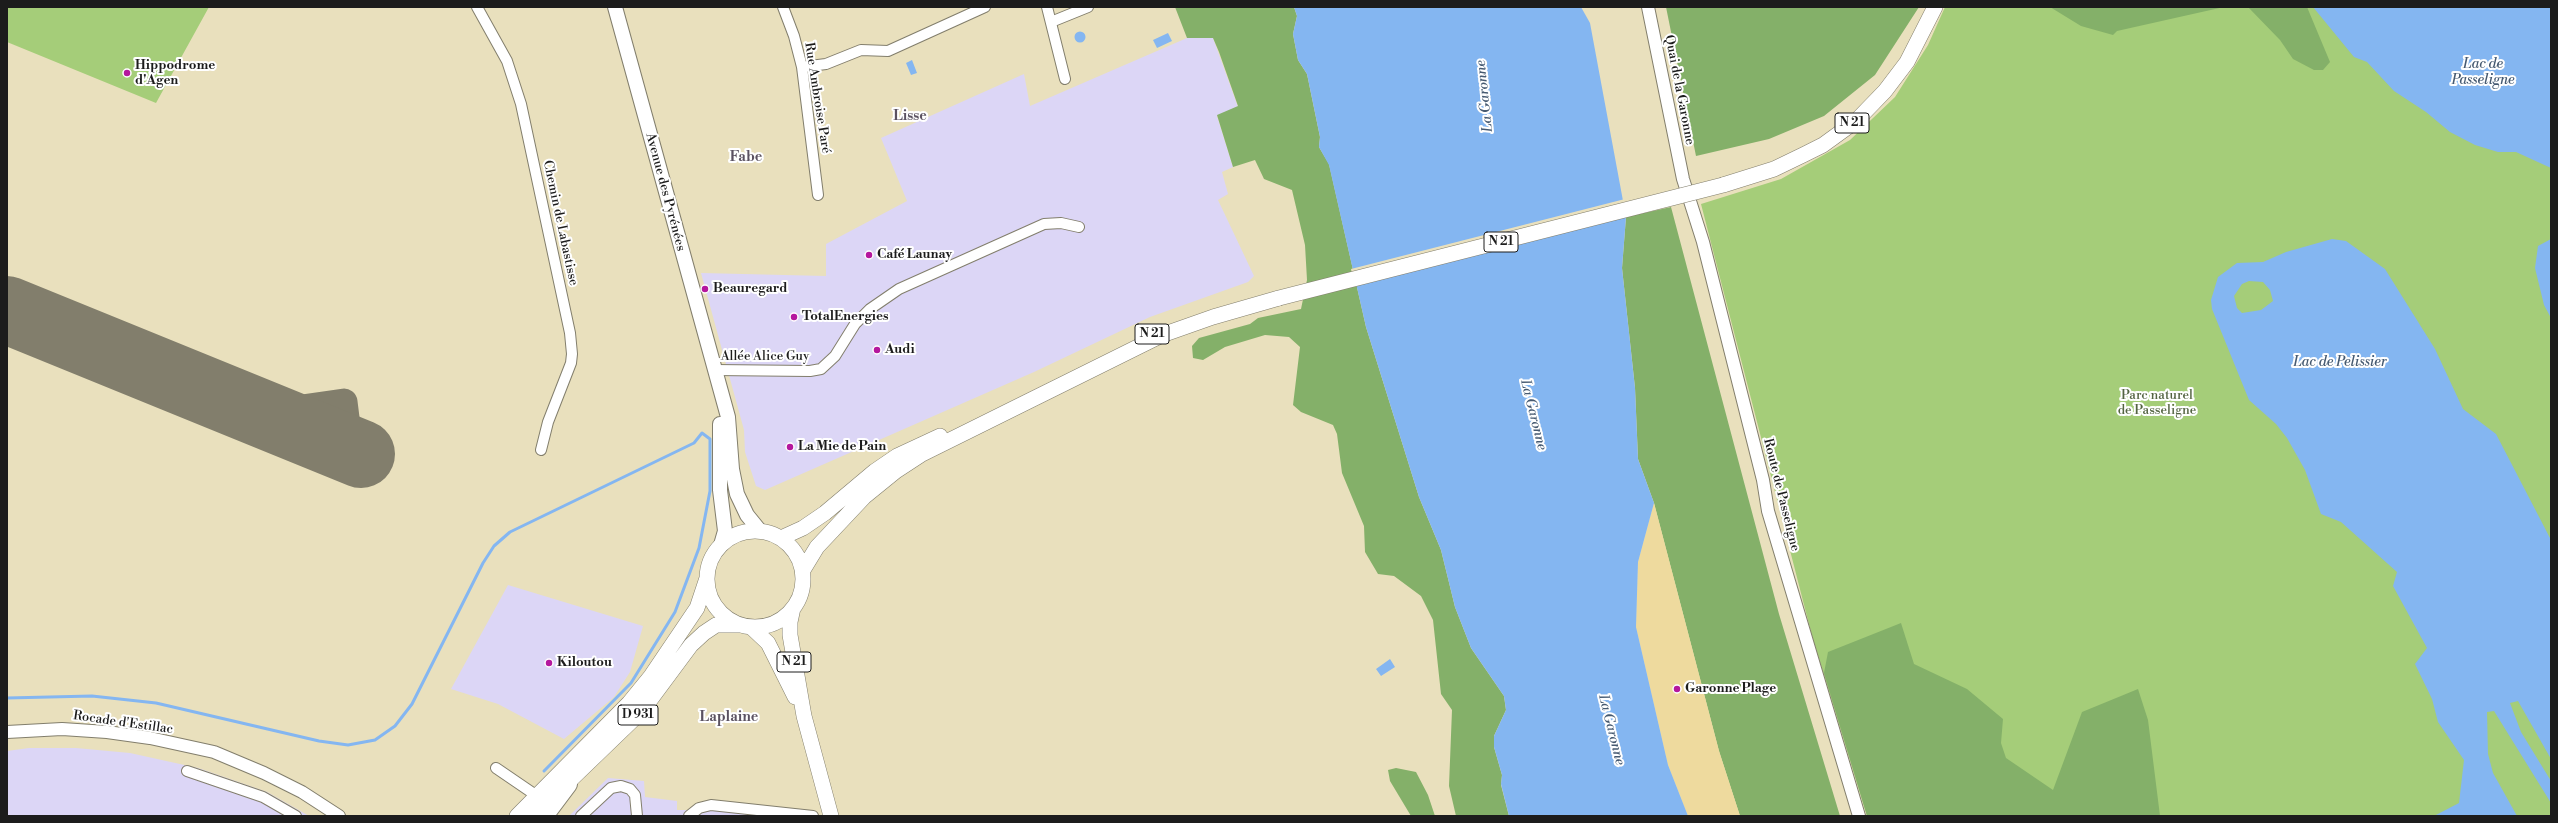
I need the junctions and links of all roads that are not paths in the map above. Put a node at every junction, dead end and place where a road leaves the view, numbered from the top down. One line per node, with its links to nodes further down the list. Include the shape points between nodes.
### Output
1 (477, 7): 19 (street, Chemin de Labastisse, via 507,61 516,85 570,333 571,363 548,422)
2 (614, 7): 18 (main road, Avenue des Pyrénées)
3 (783, 7): 11 (street, Rue Ambroise Paré)
4 (984, 7): 11 (street, via 888,51 860,50 826,64)
5 (1047, 7): 10 (street)
6 (1088, 7): 10 (street)
7 (1648, 7): 13 (street, Quai de la Garonne)
8 (1928, 7): 14 (main road, N 21, via 1907,52 1886,82 1842,126 1807,148)
9 (1934, 7): 14 (main road, N 21, via 1907,62 1881,96 1856,120 1823,145 1796,159 1774,169)
10 (1051, 22): 12 (street)
11 (802, 68): 15 (street, Rue Ambroise Paré)
12 (1066, 79)
13 (1683, 179): 43 (street, Route de Passeligne, via 1703,242 1763,480 1768,511)
14 (1722, 182): 17 (main road, N 21, bridge)
15 (818, 194)
16 (1079, 227): 18 (street, Allée Alice Guy, via 1061,223 1044,224 899,289 860,319 829,364 821,369)
17 (1278, 296): 21 (main road, N 21, via 1197,316 1158,331 971,422 920,444 875,471 803,528); 23 (main road, N 21, via 1162,335 922,454 864,497 817,547)
18 (715, 374): 20 (main road, Avenue des Pyrénées, via 728,417 737,494 747,515); 22 (main road, Avenue des Pyrénées, via 720,418 720,490 725,518)
19 (541, 450)
20 (760, 531): 21 (main road); 22 (main road, via 732,536)
21 (781, 538): 23 (main road, via 798,558)
22 (721, 545): 24 (main road, via 709,566)
23 (803, 570): 25 (main road, via 800,597)
24 (707, 578): 26 (main road, via 709,593 716,607 727,618); 32 (main road, D 931, via 697,608 651,676 629,703)
25 (793, 608): 26 (main road, via 782,619 767,626); 27 (main road, N 21, via 790,635)
26 (746, 626): 27 (main road, N 21, via 768,643); 31 (main road, D 931, via 716,625 704,633 691,645 642,711)
27 (804, 716): 42 (main road, N 21)
28 (7, 732): 34 (street, Rocade d'Estillac, via 62,729 107,732 150,738 214,752 277,779)
29 (496, 768): 32 (street)
30 (187, 771): 33 (street, via 263,797)
31 (568, 784): 36 (main road, D 931); 37 (highway)
32 (537, 796): 35 (main road, D 931)
33 (296, 816)
34 (339, 816)
35 (517, 816)
36 (534, 816)
37 (544, 816)
38 (581, 816): 39 (street, via 611,788 621,786 630,789 635,795)
39 (637, 816)
40 (689, 816): 41 (street, via 699,808 711,805)
41 (813, 816)
42 (831, 816)
43 (1859, 816)

